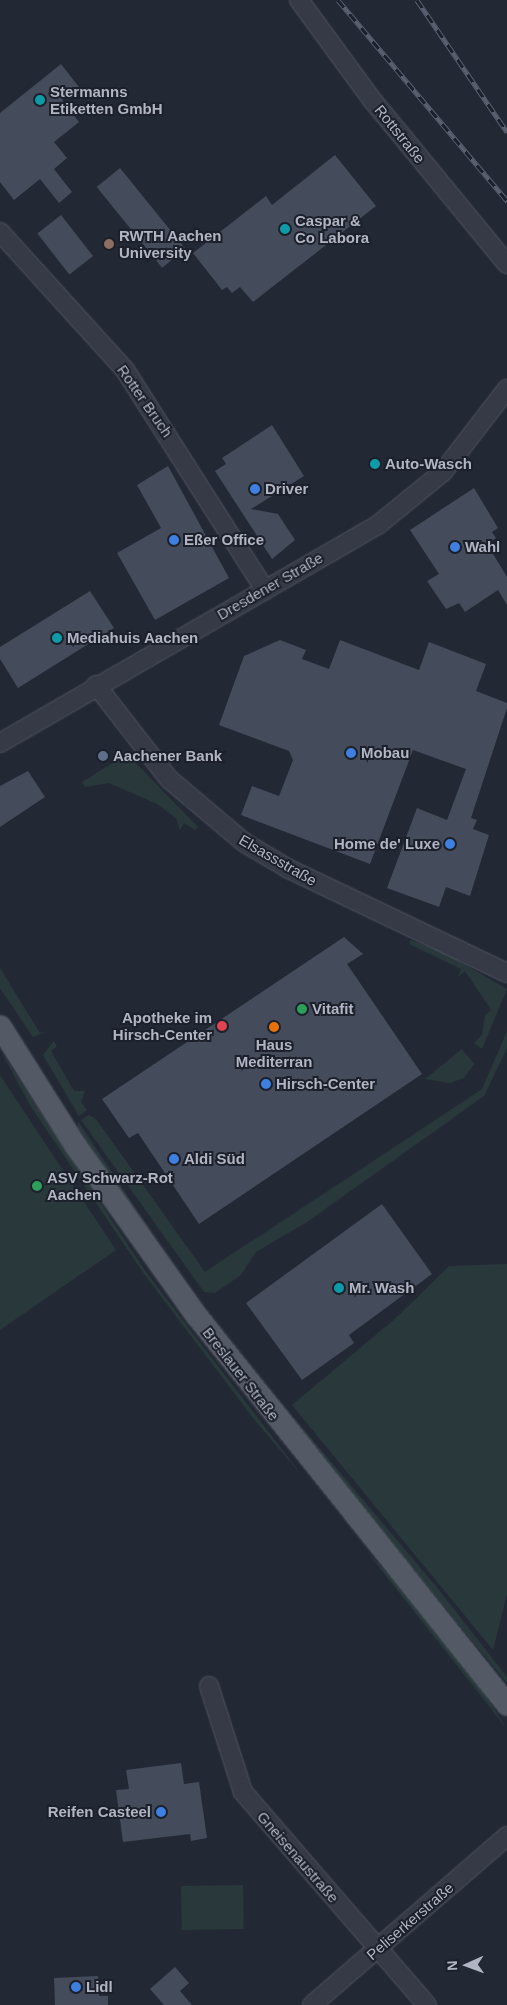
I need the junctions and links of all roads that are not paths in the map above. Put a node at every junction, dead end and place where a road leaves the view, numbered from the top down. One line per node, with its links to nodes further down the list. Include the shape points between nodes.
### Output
1 (299, 0): 3 (street, Rottstraße, via 373,101)
2 (0, 232): 5 (street, Rotter Bruch, via 125,370)
3 (507, 264)
4 (507, 390): 5 (street, Dresdener Straße, via 443,472 379,524)
5 (265, 590): 6 (street, Dresdener Straße)
6 (96, 685): 7 (street, Dresdener Straße); 8 (street, Elsassstraße, via 169,779 244,843 289,869)
7 (0, 743)
8 (507, 973)
9 (0, 1026): 11 (main road, Breslauer Straße, via 75,1145 196,1315)
10 (209, 1686): 13 (street, Gneisenaustraße, via 242,1792)
11 (507, 1704)
12 (507, 1836): 13 (street, Peliserkerstraße)
13 (379, 1948): 14 (street, Peliserkerstraße); 15 (street, Gneisenaustraße)
14 (312, 2005)
15 (427, 2005)

